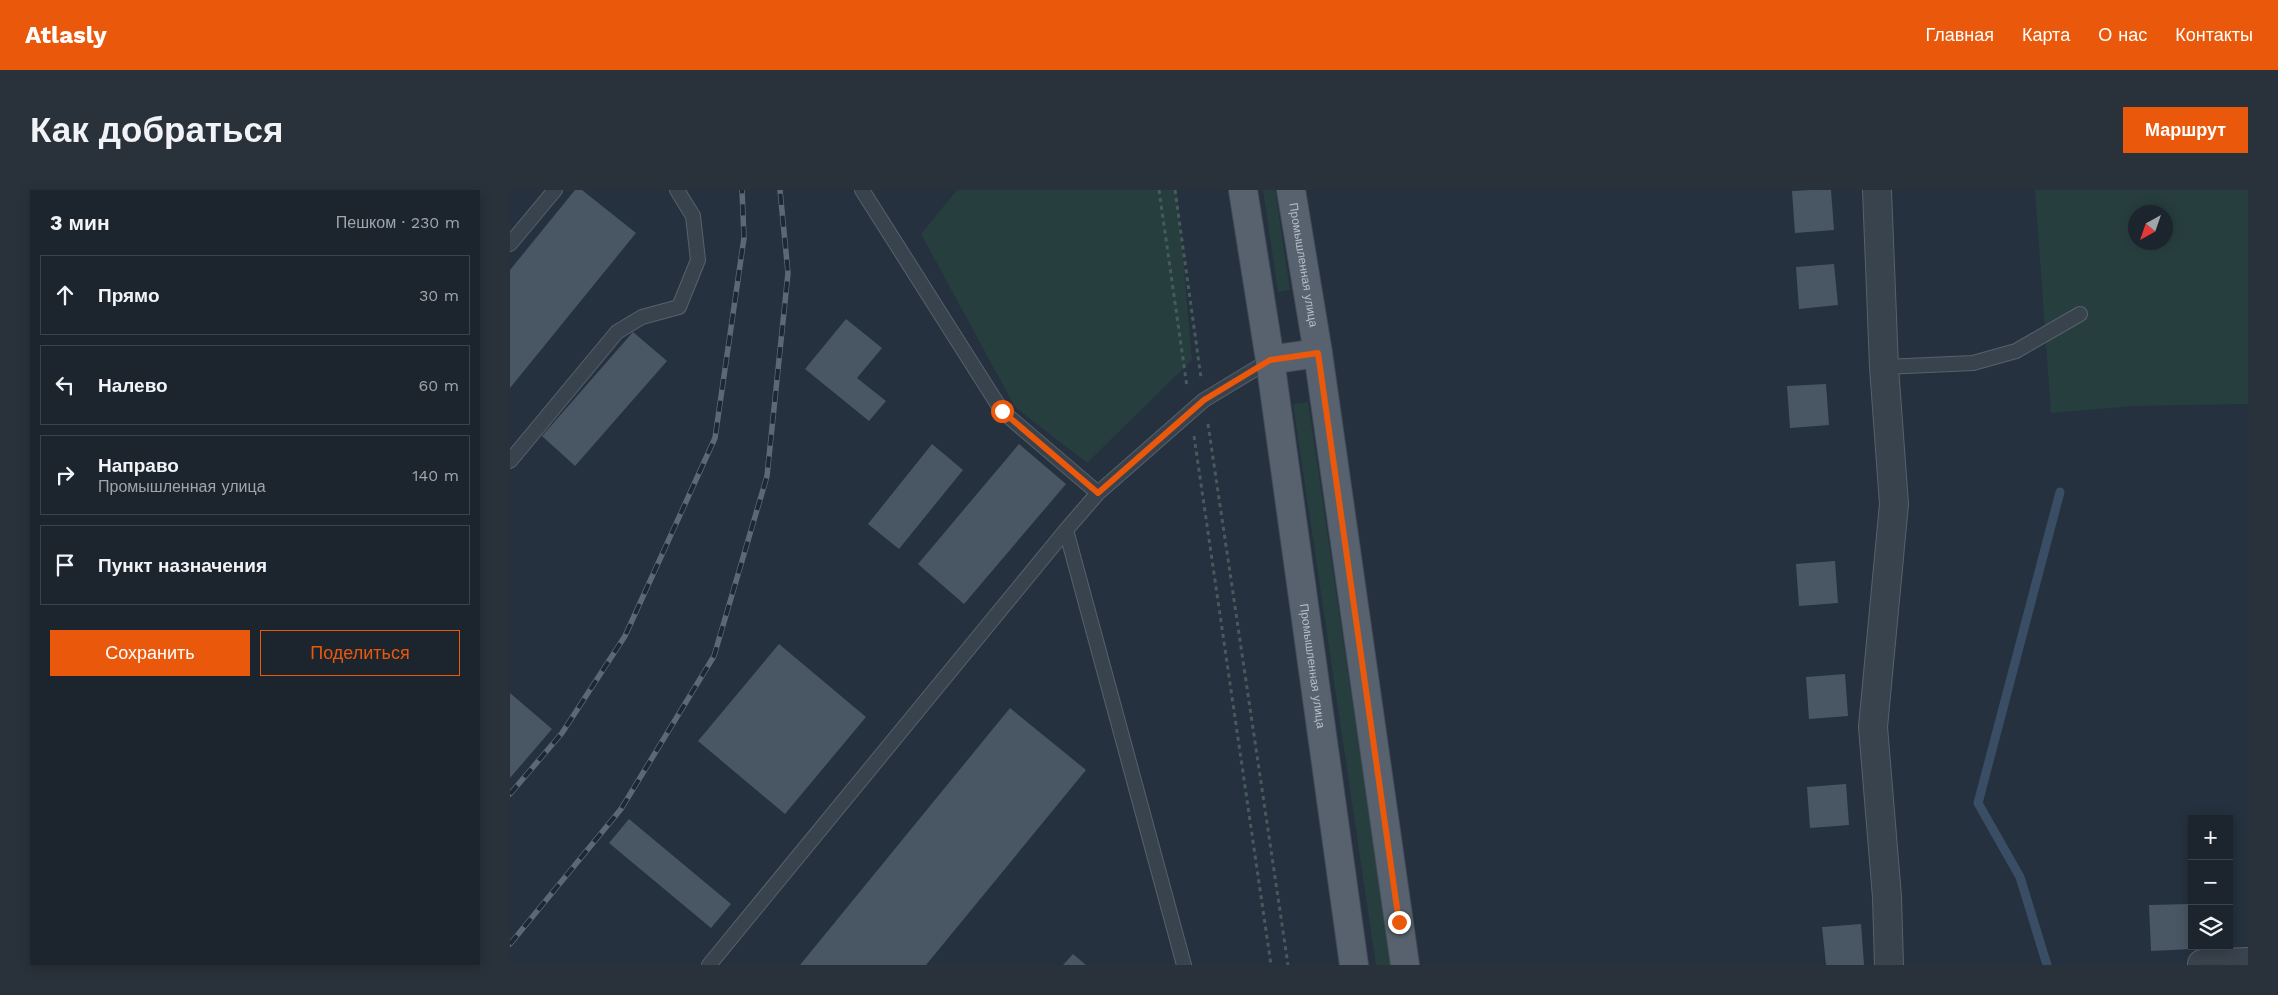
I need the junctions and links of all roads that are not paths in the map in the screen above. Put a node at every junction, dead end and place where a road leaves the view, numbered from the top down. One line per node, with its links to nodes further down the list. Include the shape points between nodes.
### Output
1 (555, 190): 7 (lane)
2 (677, 190): 12 (lane, via 693,216 698,260 679,307 642,318 617,332)
3 (862, 190): 13 (lane, via 1002,411)
4 (1244, 190): 10 (main road, Промышленная улица)
5 (1291, 190): 9 (main road, Промышленная улица)
6 (1877, 190): 11 (street)
7 (510, 244)
8 (2080, 314): 11 (lane, via 2016,351 1973,363)
9 (1318, 353): 10 (main road); 20 (main road, Промышленная улица)
10 (1270, 360): 13 (lane, via 1204,400); 19 (main road, Промышленная улица)
11 (1884, 367): 21 (street, via 1894,504 1873,727 1887,897)
12 (510, 461)
13 (1098, 493): 14 (lane)
14 (1066, 530): 17 (lane); 18 (lane)
15 (2248, 962): 16 (street)
16 (2202, 964)
17 (709, 965)
18 (1184, 965)
19 (1354, 965)
20 (1405, 965)
21 (1889, 965)

